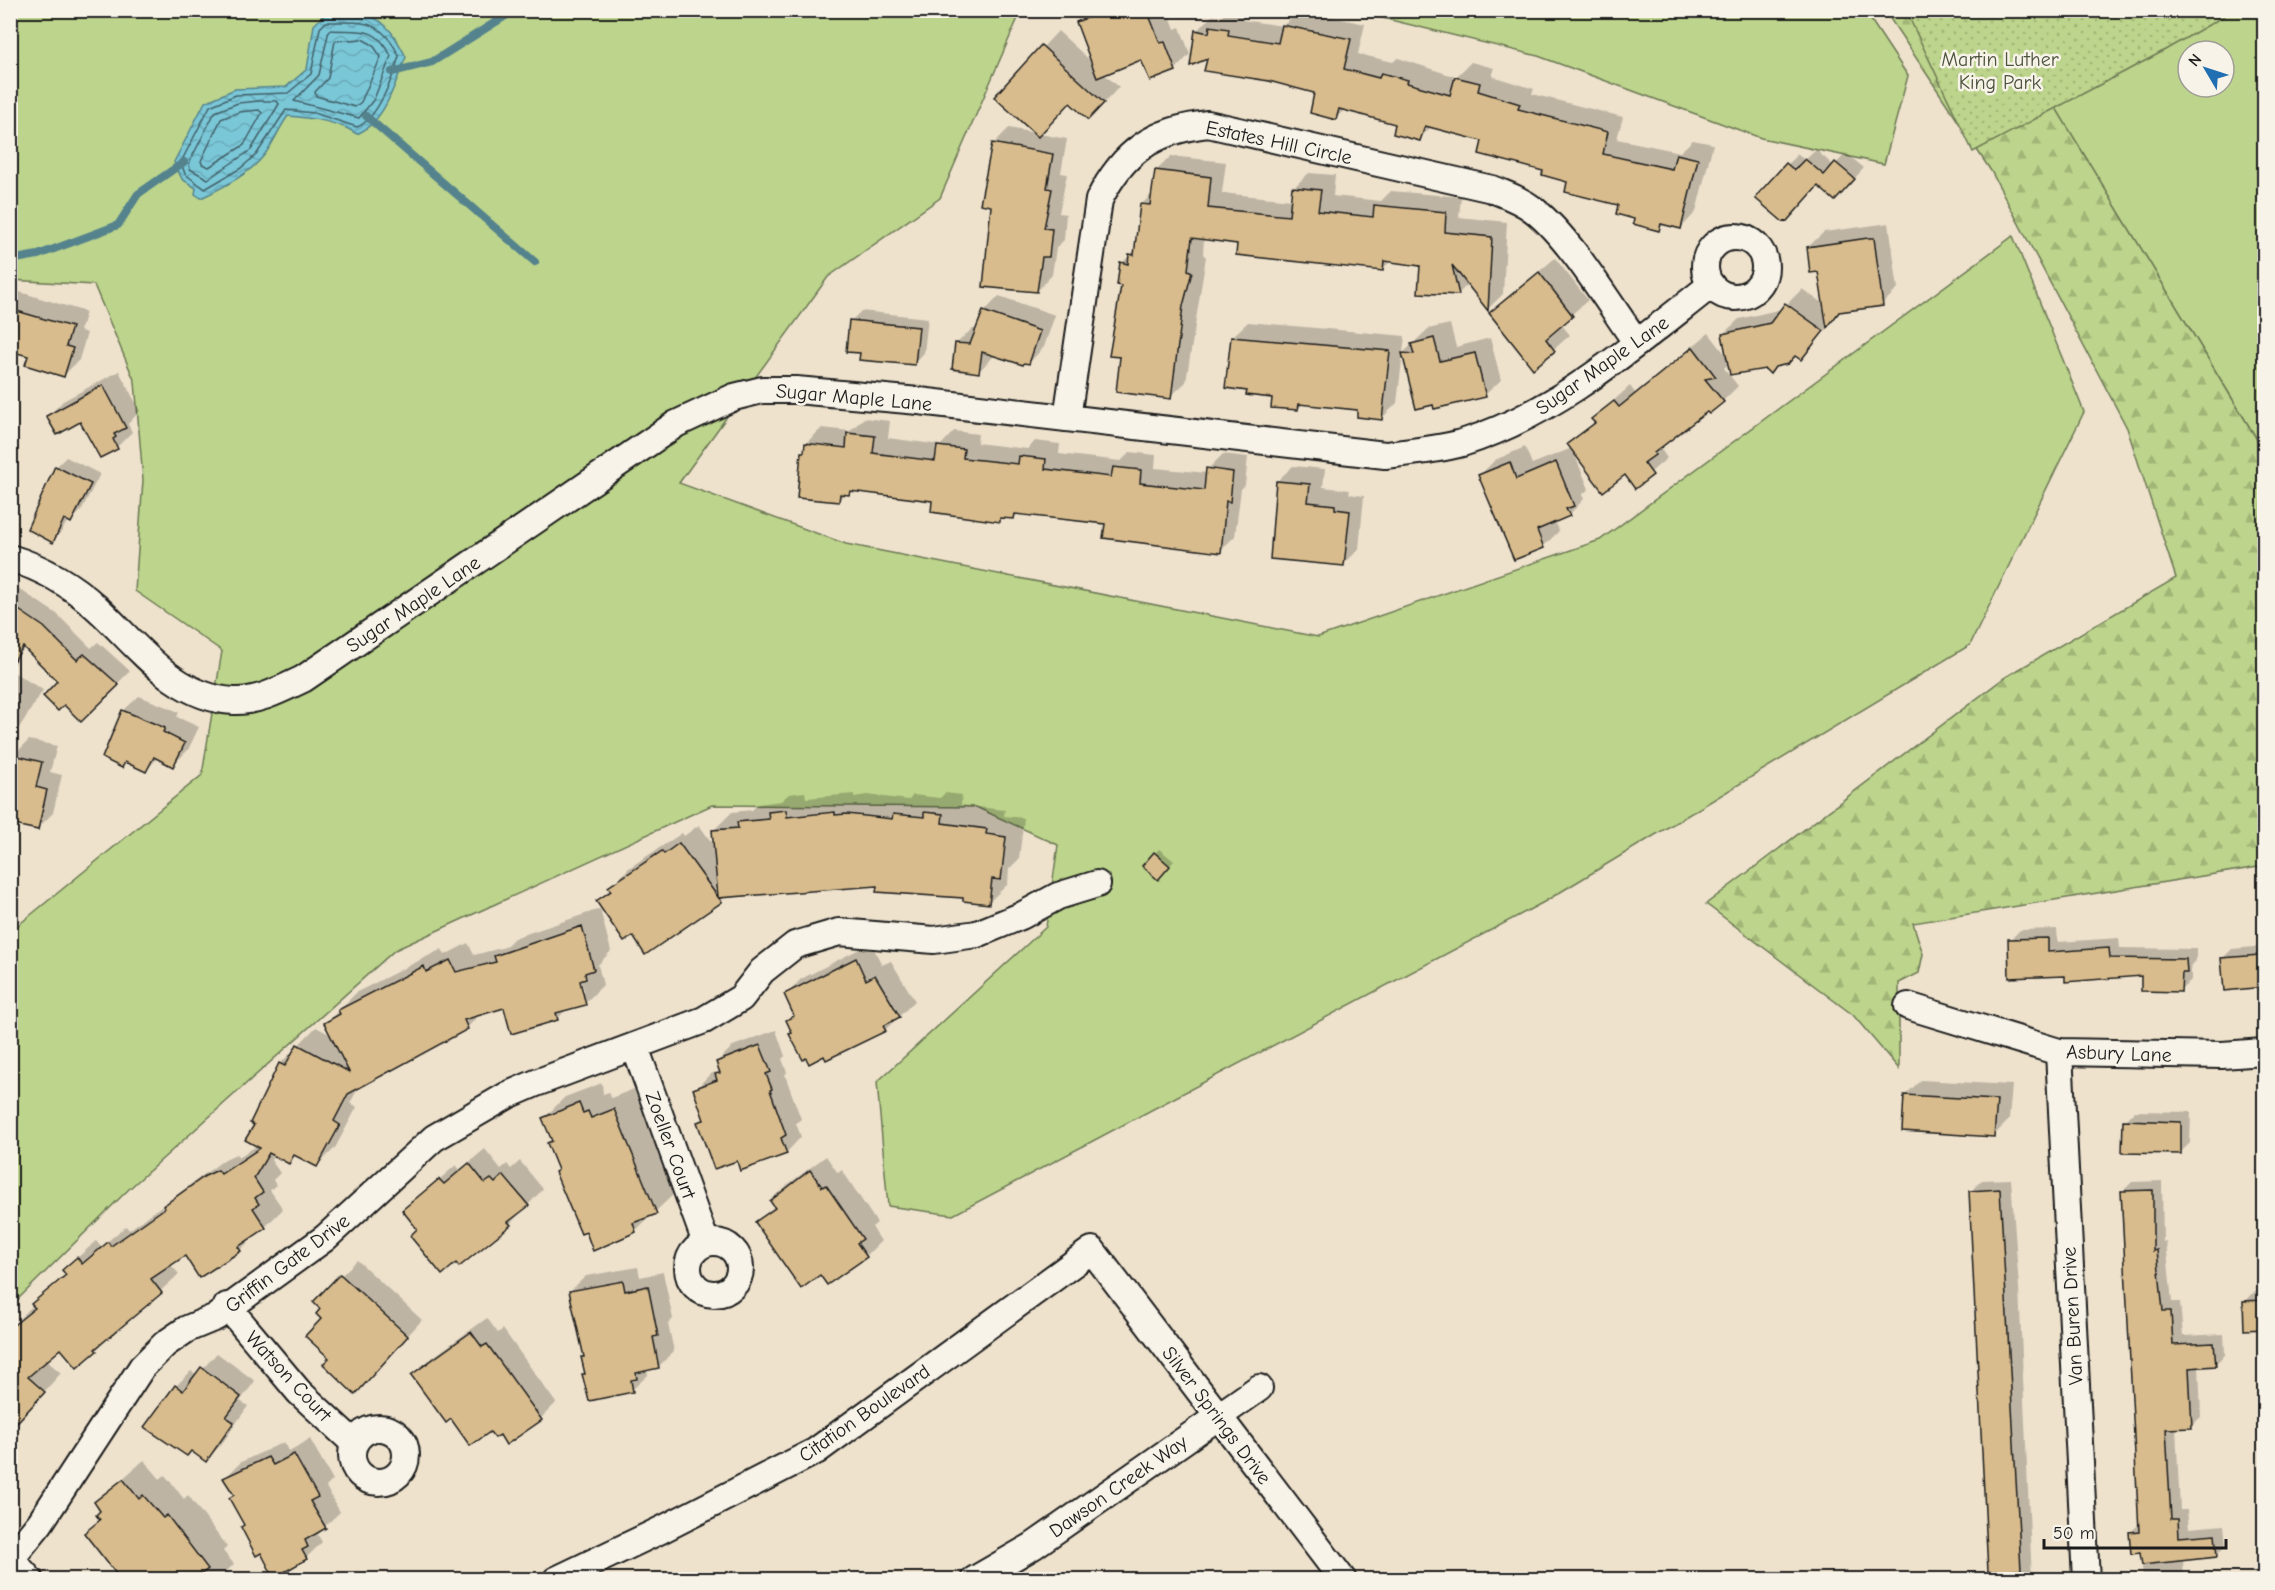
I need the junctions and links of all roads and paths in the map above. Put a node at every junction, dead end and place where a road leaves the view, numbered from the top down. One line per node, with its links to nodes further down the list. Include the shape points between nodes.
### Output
1 (1711, 285): 2 (street, Sugar Maple Lane)
2 (1637, 343): 3 (street, Sugar Maple Lane, via 1554,403 1462,443 1436,449 1385,455 1348,452); 3 (street, Estates Hill Circle, via 1558,234 1517,198 1208,124 1184,127 1150,140 1129,155 1110,177 1099,200)
3 (1067, 418): 4 (street, Sugar Maple Lane, via 796,390 762,390 734,396 676,423 303,679 267,695 234,701 179,684 66,583 39,567)
4 (10, 558)
5 (1097, 884): 7 (street, via 1058,896 977,934 934,940 839,932 795,945 762,971 741,998 704,1020)
6 (1908, 1006): 8 (street, Asbury Lane)
7 (635, 1047): 10 (street, Zoeller Court); 12 (street, Griffin Gate Drive, via 508,1095 434,1138 325,1238)
8 (2059, 1052): 9 (street, Asbury Lane); 21 (street, Van Buren Drive)
9 (2265, 1052)
10 (706, 1243)
11 (1092, 1250): 14 (street, Silver Springs Drive); 18 (street, Citation Boulevard, via 816,1451)
12 (228, 1306): 15 (street, Watson Court, via 299,1392); 16 (street, Griffin Gate Drive, via 216,1317 165,1344 142,1367 40,1523)
13 (1259, 1388): 14 (street, Dawson Creek Way)
14 (1219, 1417): 19 (street, Dawson Creek Way, via 1033,1546); 20 (street, Silver Springs Drive)
15 (354, 1443)
16 (11, 1560): 17 (street)
17 (30, 1580)
18 (556, 1580)
19 (974, 1580)
20 (1342, 1580)
21 (2086, 1580)

